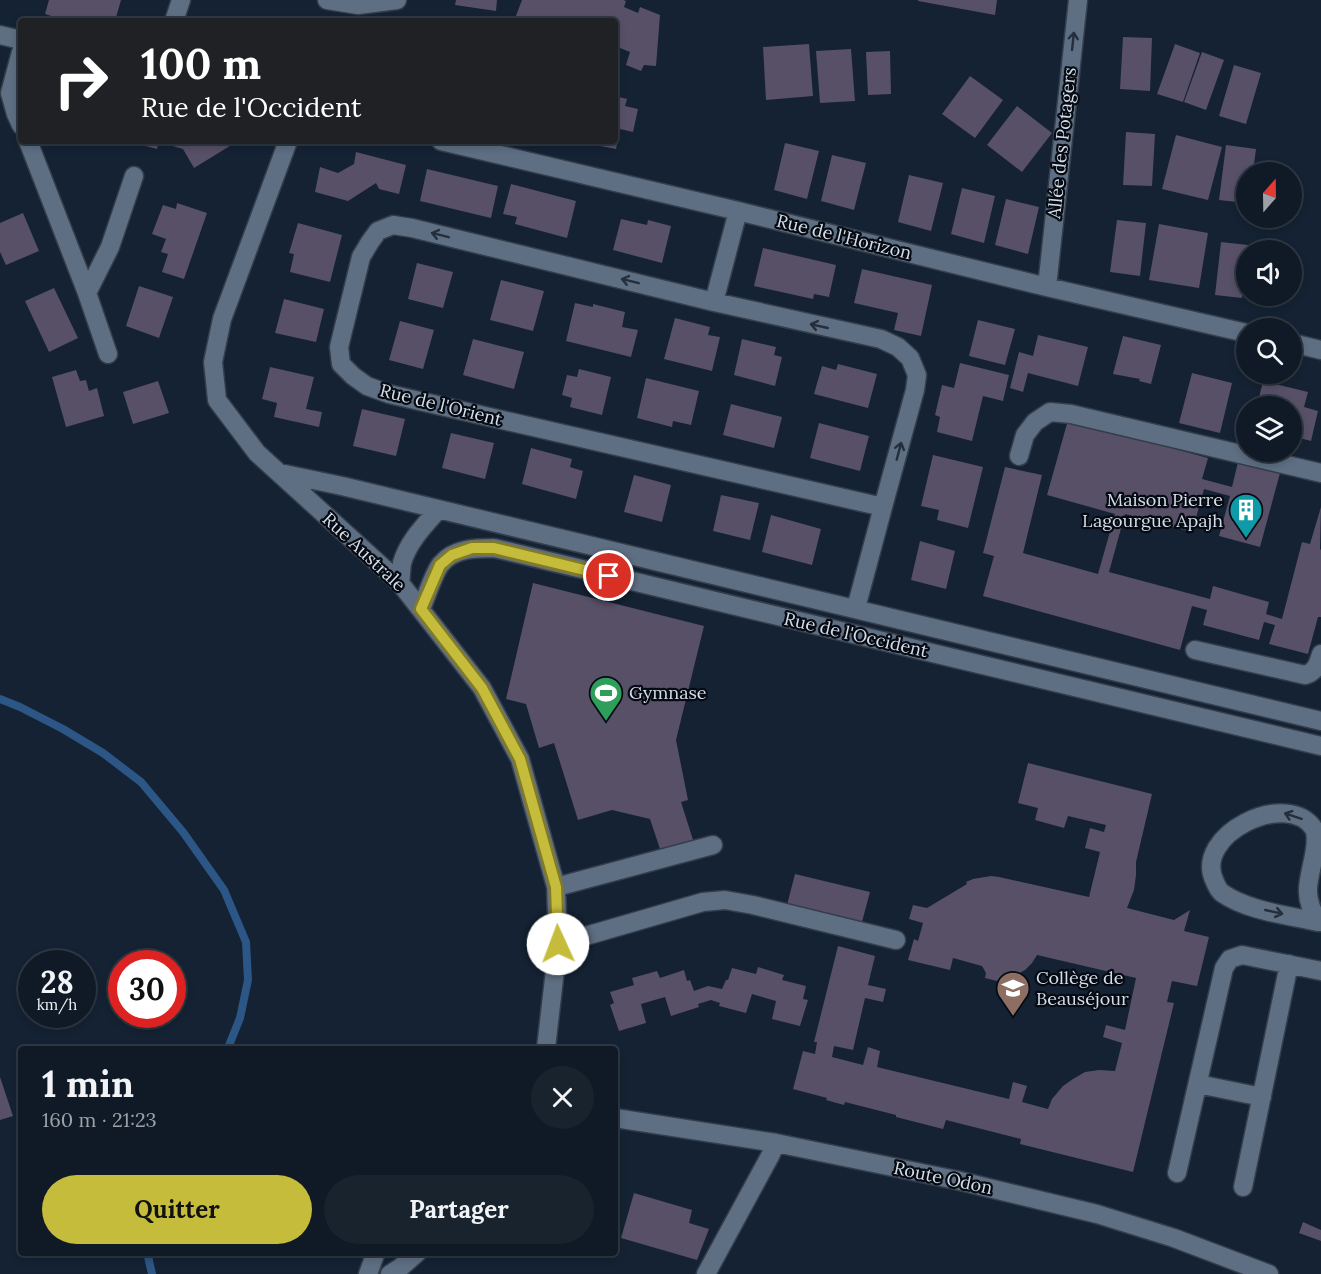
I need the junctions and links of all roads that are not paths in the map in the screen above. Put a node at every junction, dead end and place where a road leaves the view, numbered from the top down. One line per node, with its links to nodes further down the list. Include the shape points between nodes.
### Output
1 (181, 0): 5 (street)
2 (327, 0): 3 (street, via 358,5)
3 (397, 0)
4 (1078, 0): 15 (street, Allée des Potagers, one-way to 4)
5 (175, 18)
6 (0, 35): 7 (street)
7 (18, 39)
8 (18, 63): 9 (street, via 10,93)
9 (18, 116)
10 (29, 144): 16 (street)
11 (287, 144): 23 (street, Rue Australe, via 222,319 213,362 217,400 257,453)
12 (454, 144): 14 (street, Rue de l'Horizon)
13 (134, 176): 16 (street, via 110,247)
14 (738, 211): 15 (street, Rue de l'Horizon); 17 (street)
15 (1047, 287): 18 (street, Rue de l'Horizon)
16 (87, 292): 21 (street)
17 (714, 302): 25 (street, Rue de l'Orient, one-way to 17, via 918,375 910,358 898,346 881,339); 25 (street, Rue de l'Orient, one-way to 25, via 393,225 378,231 361,257 339,347 341,364 367,386 389,394)
18 (1236, 331)
19 (1302, 345): 20 (street)
20 (1321, 350)
21 (108, 354)
22 (1019, 456): 24 (street, via 1024,435 1050,412)
23 (280, 473): 26 (street, Rue de l'Occident); 27 (street, Rue Australe)
24 (1321, 473)
25 (884, 507): 28 (street, Rue de l'Orient)
26 (438, 510): 27 (street, via 408,547); 28 (street, Rue de l'Occident)
27 (400, 583): 29 (street, Rue Australe)
28 (856, 608): 32 (street, Rue de l'Occident)
29 (421, 609): 33 (street, Rue de l'Occident, via 440,565 452,555 472,548 494,548); 35 (street, Rue Australe, via 482,688 520,759)
30 (1195, 650): 31 (street, via 1305,675 1316,668)
31 (1321, 654)
32 (1321, 721)
33 (1321, 746)
34 (713, 845): 35 (street)
35 (556, 887): 38 (street, Rue Australe)
36 (1319, 922): 36 (street, one-way to 36, via 1309,902 1308,889 1318,840 1305,820 1286,813 1266,815 1245,823 1215,849 1210,864 1220,892 1248,906)
37 (896, 940): 38 (street, via 725,900 702,902)
38 (558, 944): 41 (street, Rue Australe)
39 (1289, 964): 40 (street); 42 (street, via 1242,956 1230,959 1224,968); 43 (street)
40 (1321, 971)
41 (546, 1046)
42 (1197, 1084): 43 (street); 46 (street)
43 (1262, 1097): 47 (street)
44 (618, 1118): 45 (street, Route Odon)
45 (776, 1143): 50 (street, Route Odon, via 1097,1214); 53 (street)
46 (1178, 1173)
47 (1243, 1187)
48 (375, 1256): 51 (street)
49 (413, 1256): 52 (street)
50 (1266, 1273): 54 (street, Route Odon)
51 (368, 1274)
52 (390, 1274)
53 (706, 1274)
54 (1285, 1274)

